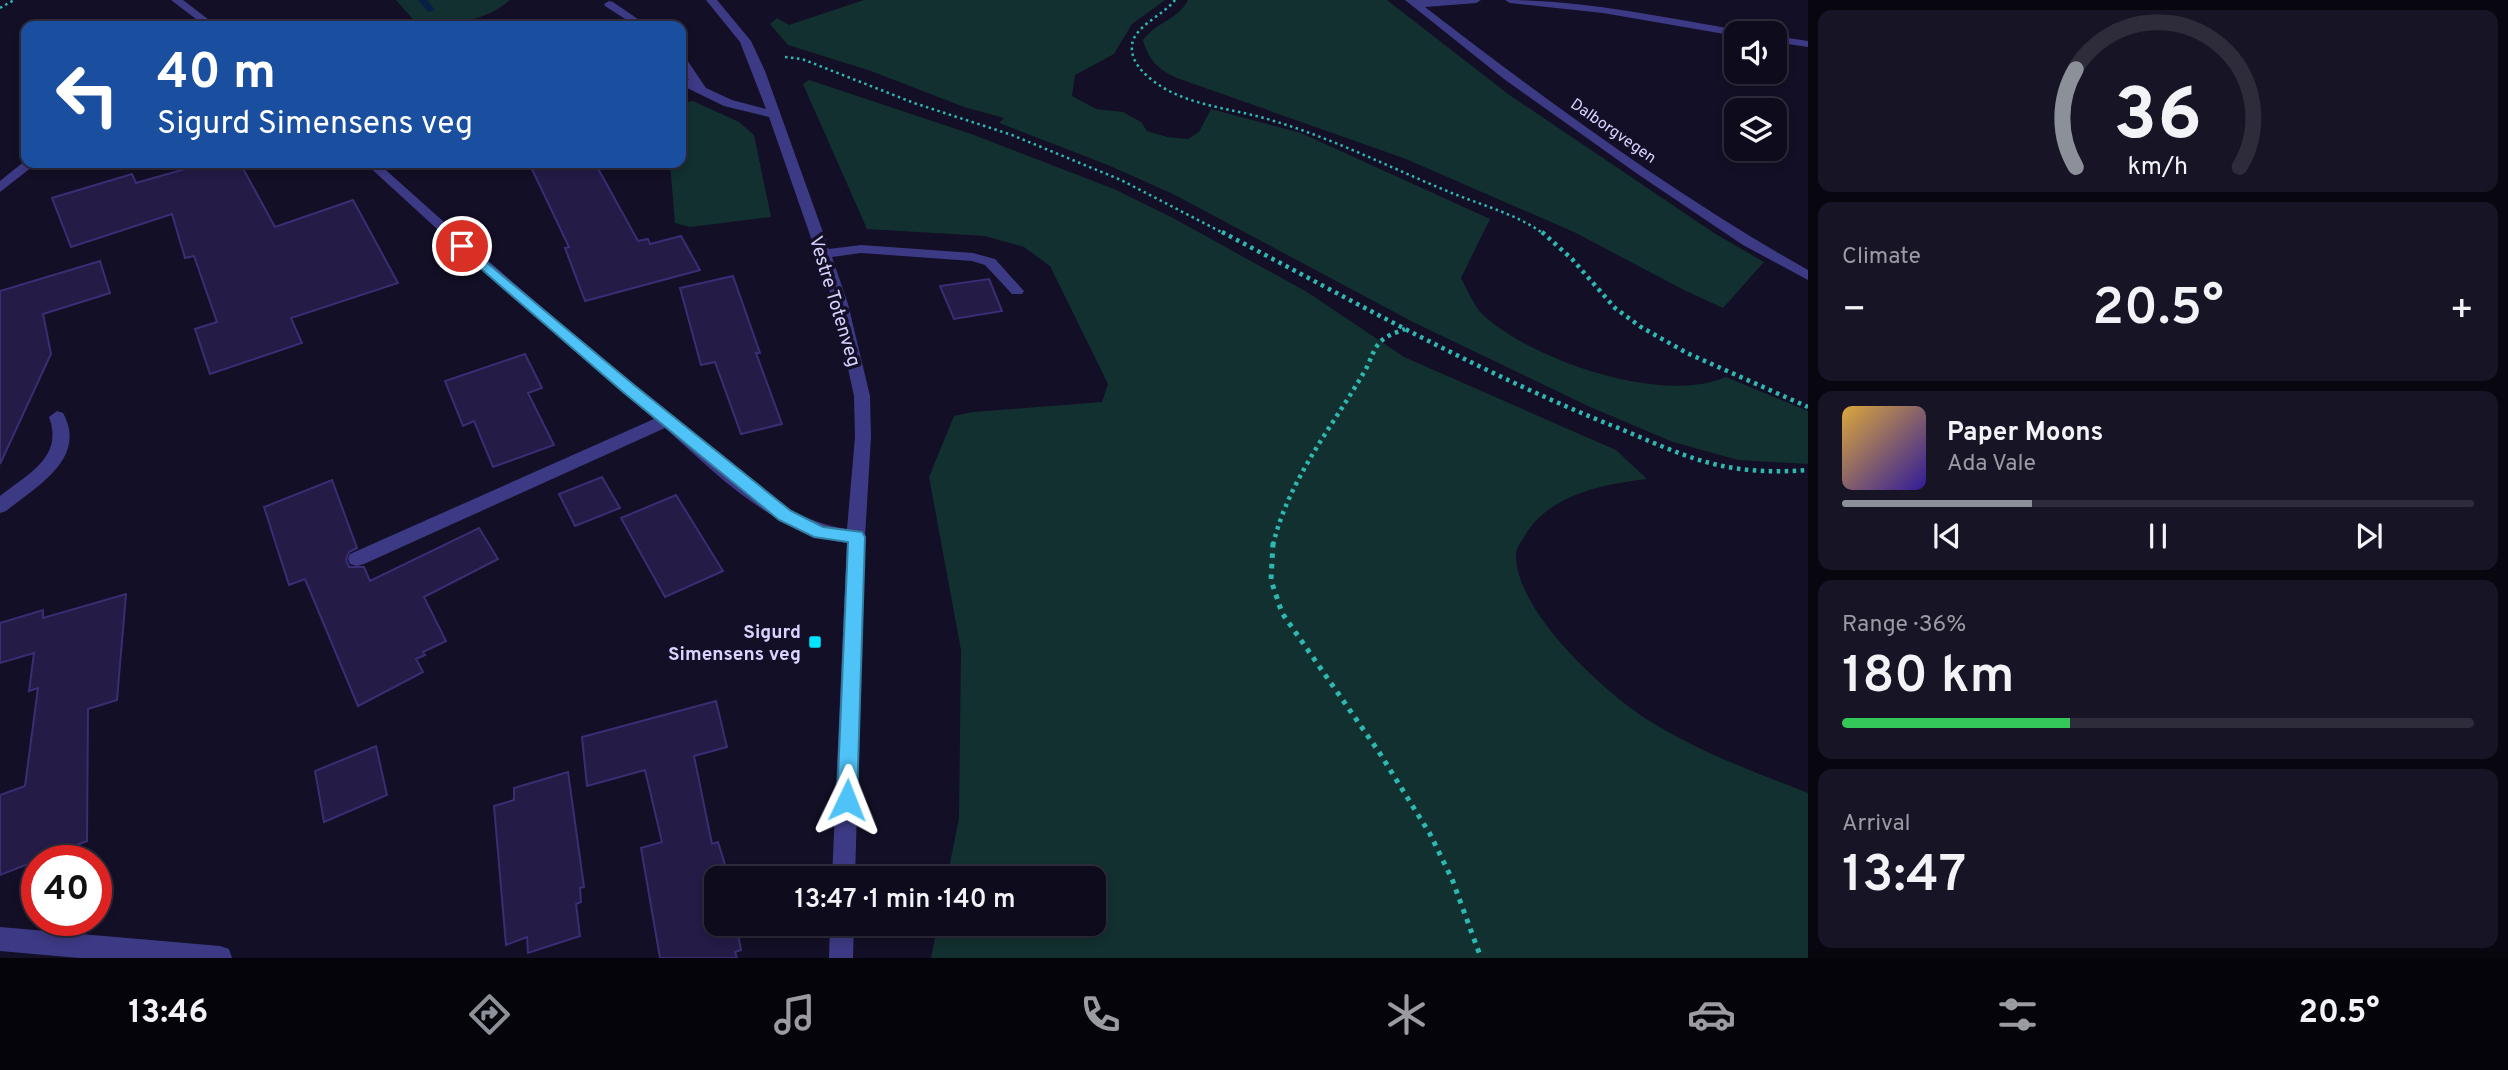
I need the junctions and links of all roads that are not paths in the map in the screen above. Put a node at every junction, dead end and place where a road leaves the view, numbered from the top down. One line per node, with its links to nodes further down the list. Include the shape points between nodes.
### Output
1 (176, 0): 7 (street)
2 (711, 0): 15 (street, Vestre Totenveg, via 735,26 753,58)
3 (1476, 0): 5 (street)
4 (1510, 0): 9 (street)
5 (1413, 2): 20 (street, Dalborgvegen, via 1508,77 1621,156 1748,242)
6 (609, 4): 8 (street)
7 (205, 21)
8 (635, 21)
9 (1724, 31)
10 (1787, 41): 11 (street)
11 (1808, 44)
12 (686, 67): 14 (street)
13 (686, 83): 14 (street)
14 (701, 90): 15 (street, via 728,103)
15 (775, 115): 19 (street, Vestre Totenveg)
16 (25, 168): 18 (street)
17 (376, 168): 23 (street)
18 (0, 188)
19 (822, 254): 21 (street, via 861,249 973,257 990,262); 25 (street, Vestre Totenveg, via 841,304 862,396)
20 (1808, 276)
21 (1017, 292)
22 (57, 417): 24 (street, via 64,437 57,454)
23 (667, 420): 25 (street, via 785,515 820,533); 26 (street)
24 (0, 506)
25 (856, 537): 27 (street, Vestre Totenveg)
26 (357, 559)
27 (844, 866)
28 (842, 936): 31 (street)
29 (0, 939): 30 (street)
30 (220, 958)
31 (841, 958)

